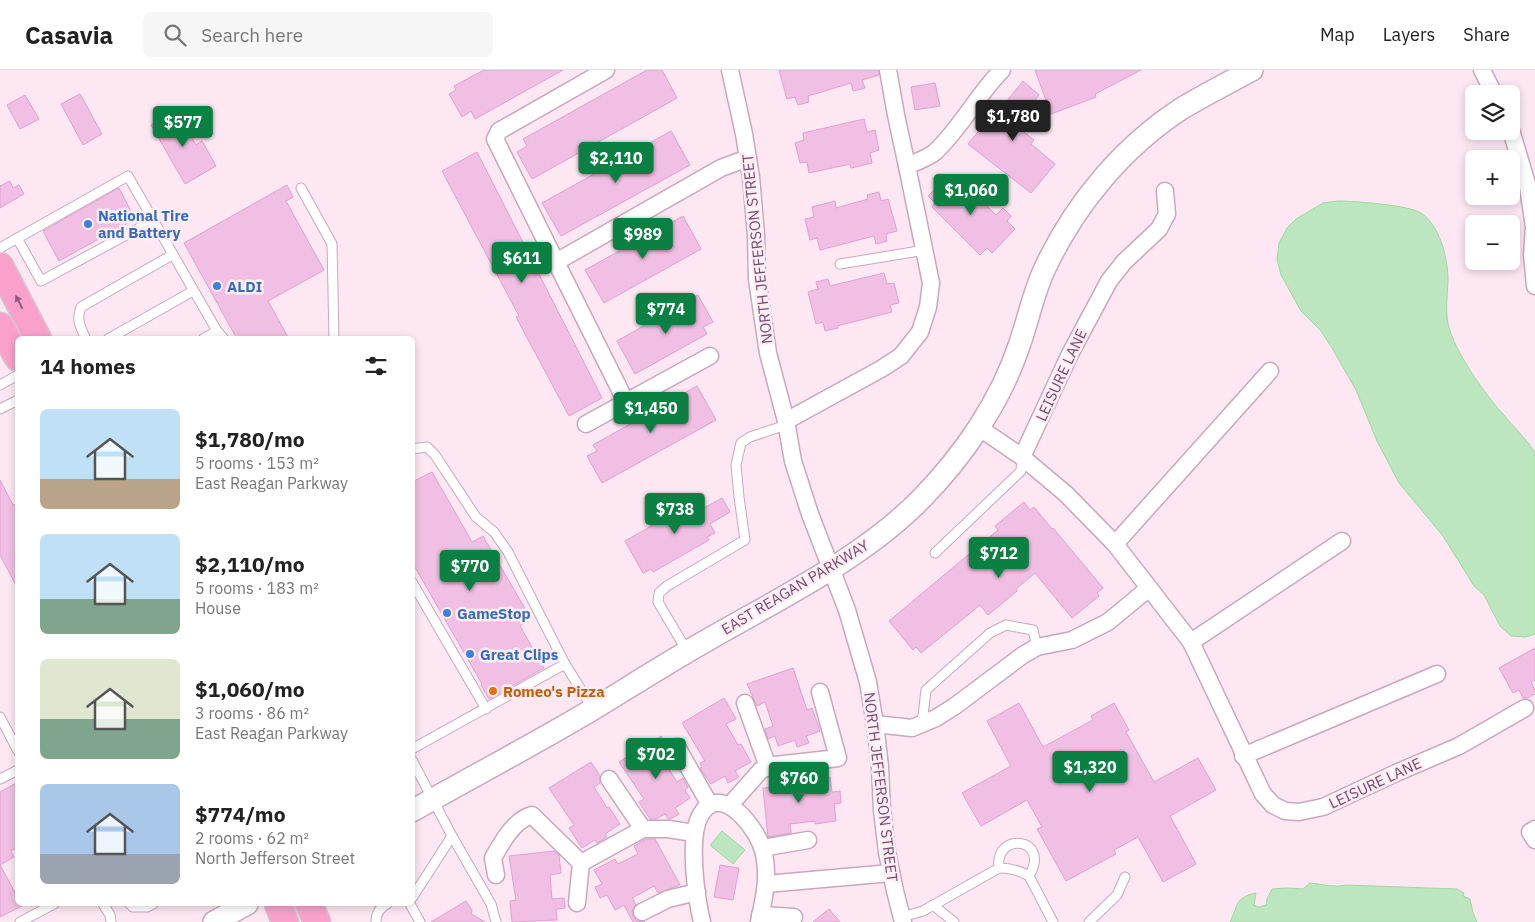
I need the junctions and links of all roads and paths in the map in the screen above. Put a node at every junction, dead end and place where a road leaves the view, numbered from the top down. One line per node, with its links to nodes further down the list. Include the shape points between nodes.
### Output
1 (606, 70): 19 (street, via 499,131 495,139)
2 (730, 70): 9 (street, NORTH JEFFERSON STREET)
3 (888, 70): 10 (street)
4 (1002, 70): 10 (street, via 987,84 950,136 933,153)
5 (1252, 70): 42 (street, EAST REAGAN PARKWAY, via 1179,110 1153,130 1123,156 1081,206 1045,268 1012,362)
6 (1482, 70): 7 (street)
7 (1490, 85)
8 (1514, 140): 14 (street, via 1528,188)
9 (748, 158): 19 (street, via 721,168); 40 (street, NORTH JEFFERSON STREET, via 760,298 768,353)
10 (907, 166): 17 (street)
11 (301, 188): 31 (lane, via 332,244)
12 (1165, 191): 44 (street, LEISURE LANE, via 1167,214 1160,229 1124,262 1109,281 1070,354)
13 (154, 220): 15 (lane, via 41,281); 15 (lane, via 128,176); 18 (lane)
14 (1535, 228): 22 (street, via 1532,255)
15 (17, 238): 16 (lane)
16 (0, 248)
17 (925, 250): 20 (lane); 40 (street, via 931,283 928,307 920,332 901,356)
18 (172, 255): 23 (lane); 27 (lane, via 81,307 77,315 78,325)
19 (556, 262): 38 (street)
20 (840, 264)
21 (0, 266): 26 (main road, one-way to 21)
22 (1535, 286)
23 (193, 291): 25 (lane); 28 (lane)
24 (0, 326): 32 (main road)
25 (216, 331): 29 (lane); 30 (lane)
26 (36, 336)
27 (84, 336)
28 (113, 336)
29 (208, 336)
30 (221, 336)
31 (334, 336)
32 (15, 353)
33 (710, 356): 38 (street)
34 (1270, 372): 46 (street)
35 (15, 377): 36 (lane)
36 (0, 385)
37 (15, 402): 39 (lane)
38 (626, 402): 41 (street)
39 (0, 410)
40 (786, 423): 48 (street, NORTH JEFFERSON STREET, via 793,461); 53 (lane, via 750,437 741,444 736,466 745,540 659,593 658,602)
41 (586, 424)
42 (978, 427): 44 (street); 48 (street, EAST REAGAN PARKWAY, via 946,472 920,500 892,525)
43 (415, 449): 54 (lane, via 427,447 435,455 476,517 494,532 508,552)
44 (1022, 457): 46 (street, LEISURE LANE, via 1066,494); 47 (lane, via 1020,472)
45 (1342, 541): 51 (street)
46 (1115, 544): 50 (street, LEISURE LANE)
47 (935, 553)
48 (830, 569): 53 (street, EAST REAGAN PARKWAY); 62 (street, NORTH JEFFERSON STREET, via 857,641)
49 (415, 587): 59 (lane)
50 (1149, 588): 51 (street, LEISURE LANE); 52 (street, via 1108,622 1072,640)
51 (1191, 642): 67 (street, LEISURE LANE)
52 (1037, 647): 63 (street, via 1009,664 955,706); 63 (lane, via 1033,630 1006,625 990,632 926,690)
53 (687, 651): 60 (street, EAST REAGAN PARKWAY)
54 (564, 664): 59 (lane); 60 (lane)
55 (1437, 674): 67 (street)
56 (820, 692): 69 (street, via 838,758)
57 (745, 703): 69 (street)
58 (1525, 708): 67 (street, LEISURE LANE, via 1459,746 1323,807 1299,812 1285,812 1273,805 1263,794)
59 (486, 709): 65 (lane)
60 (593, 709): 73 (street, EAST REAGAN PARKWAY)
61 (0, 718): 64 (lane)
62 (875, 724): 63 (street, via 912,728); 84 (street, NORTH JEFFERSON STREET)
63 (922, 724)
64 (15, 746)
65 (415, 747)
66 (677, 747): 74 (street)
67 (1243, 756)
68 (415, 765): 73 (lane)
69 (768, 767): 75 (street, via 761,770)
70 (15, 772): 71 (lane)
71 (0, 779)
72 (609, 779): 77 (street)
73 (434, 798): 76 (street, EAST REAGAN PARKWAY); 79 (lane)
74 (710, 805): 75 (street); 78 (street, via 700,815)
75 (730, 805): 81 (street, via 754,830)
76 (415, 809)
77 (643, 829): 78 (street); 82 (street)
78 (694, 833): 89 (street)
79 (452, 836): 90 (lane); 114 (lane, via 491,904)
80 (808, 840): 81 (street)
81 (762, 848): 88 (street)
82 (581, 863): 85 (street, via 532,815 524,818 505,838 493,858); 91 (street)
83 (999, 868): 86 (lane, via 1021,871); 86 (lane, via 998,860 1003,849 1021,843 1031,848 1035,858); 92 (lane)
84 (891, 873): 88 (street); 106 (street, NORTH JEFFERSON STREET)
85 (496, 875)
86 (1028, 876): 117 (lane)
87 (1124, 877): 118 (lane, via 1117,895)
88 (766, 884): 103 (street)
89 (697, 892): 102 (street, via 668,899); 115 (street)
90 (415, 893)
91 (577, 902)
92 (934, 905): 106 (lane); 116 (lane)
93 (50, 906): 107 (lane)
94 (104, 906): 105 (lane)
95 (132, 906): 96 (lane)
96 (149, 906)
97 (243, 906): 109 (street)
98 (279, 906): 110 (main road)
99 (310, 906): 111 (main road)
100 (384, 906): 112 (lane, via 376,915)
101 (411, 906): 113 (lane)
102 (642, 912)
103 (760, 918): 104 (street)
104 (794, 918)
105 (110, 919): 108 (lane)
106 (903, 919)
107 (20, 922)
108 (119, 922)
109 (214, 922)
110 (286, 922)
111 (317, 922)
112 (376, 922)
113 (420, 922)
114 (496, 922)
115 (702, 922)
116 (954, 922)
117 (1054, 922)
118 (1089, 922)

